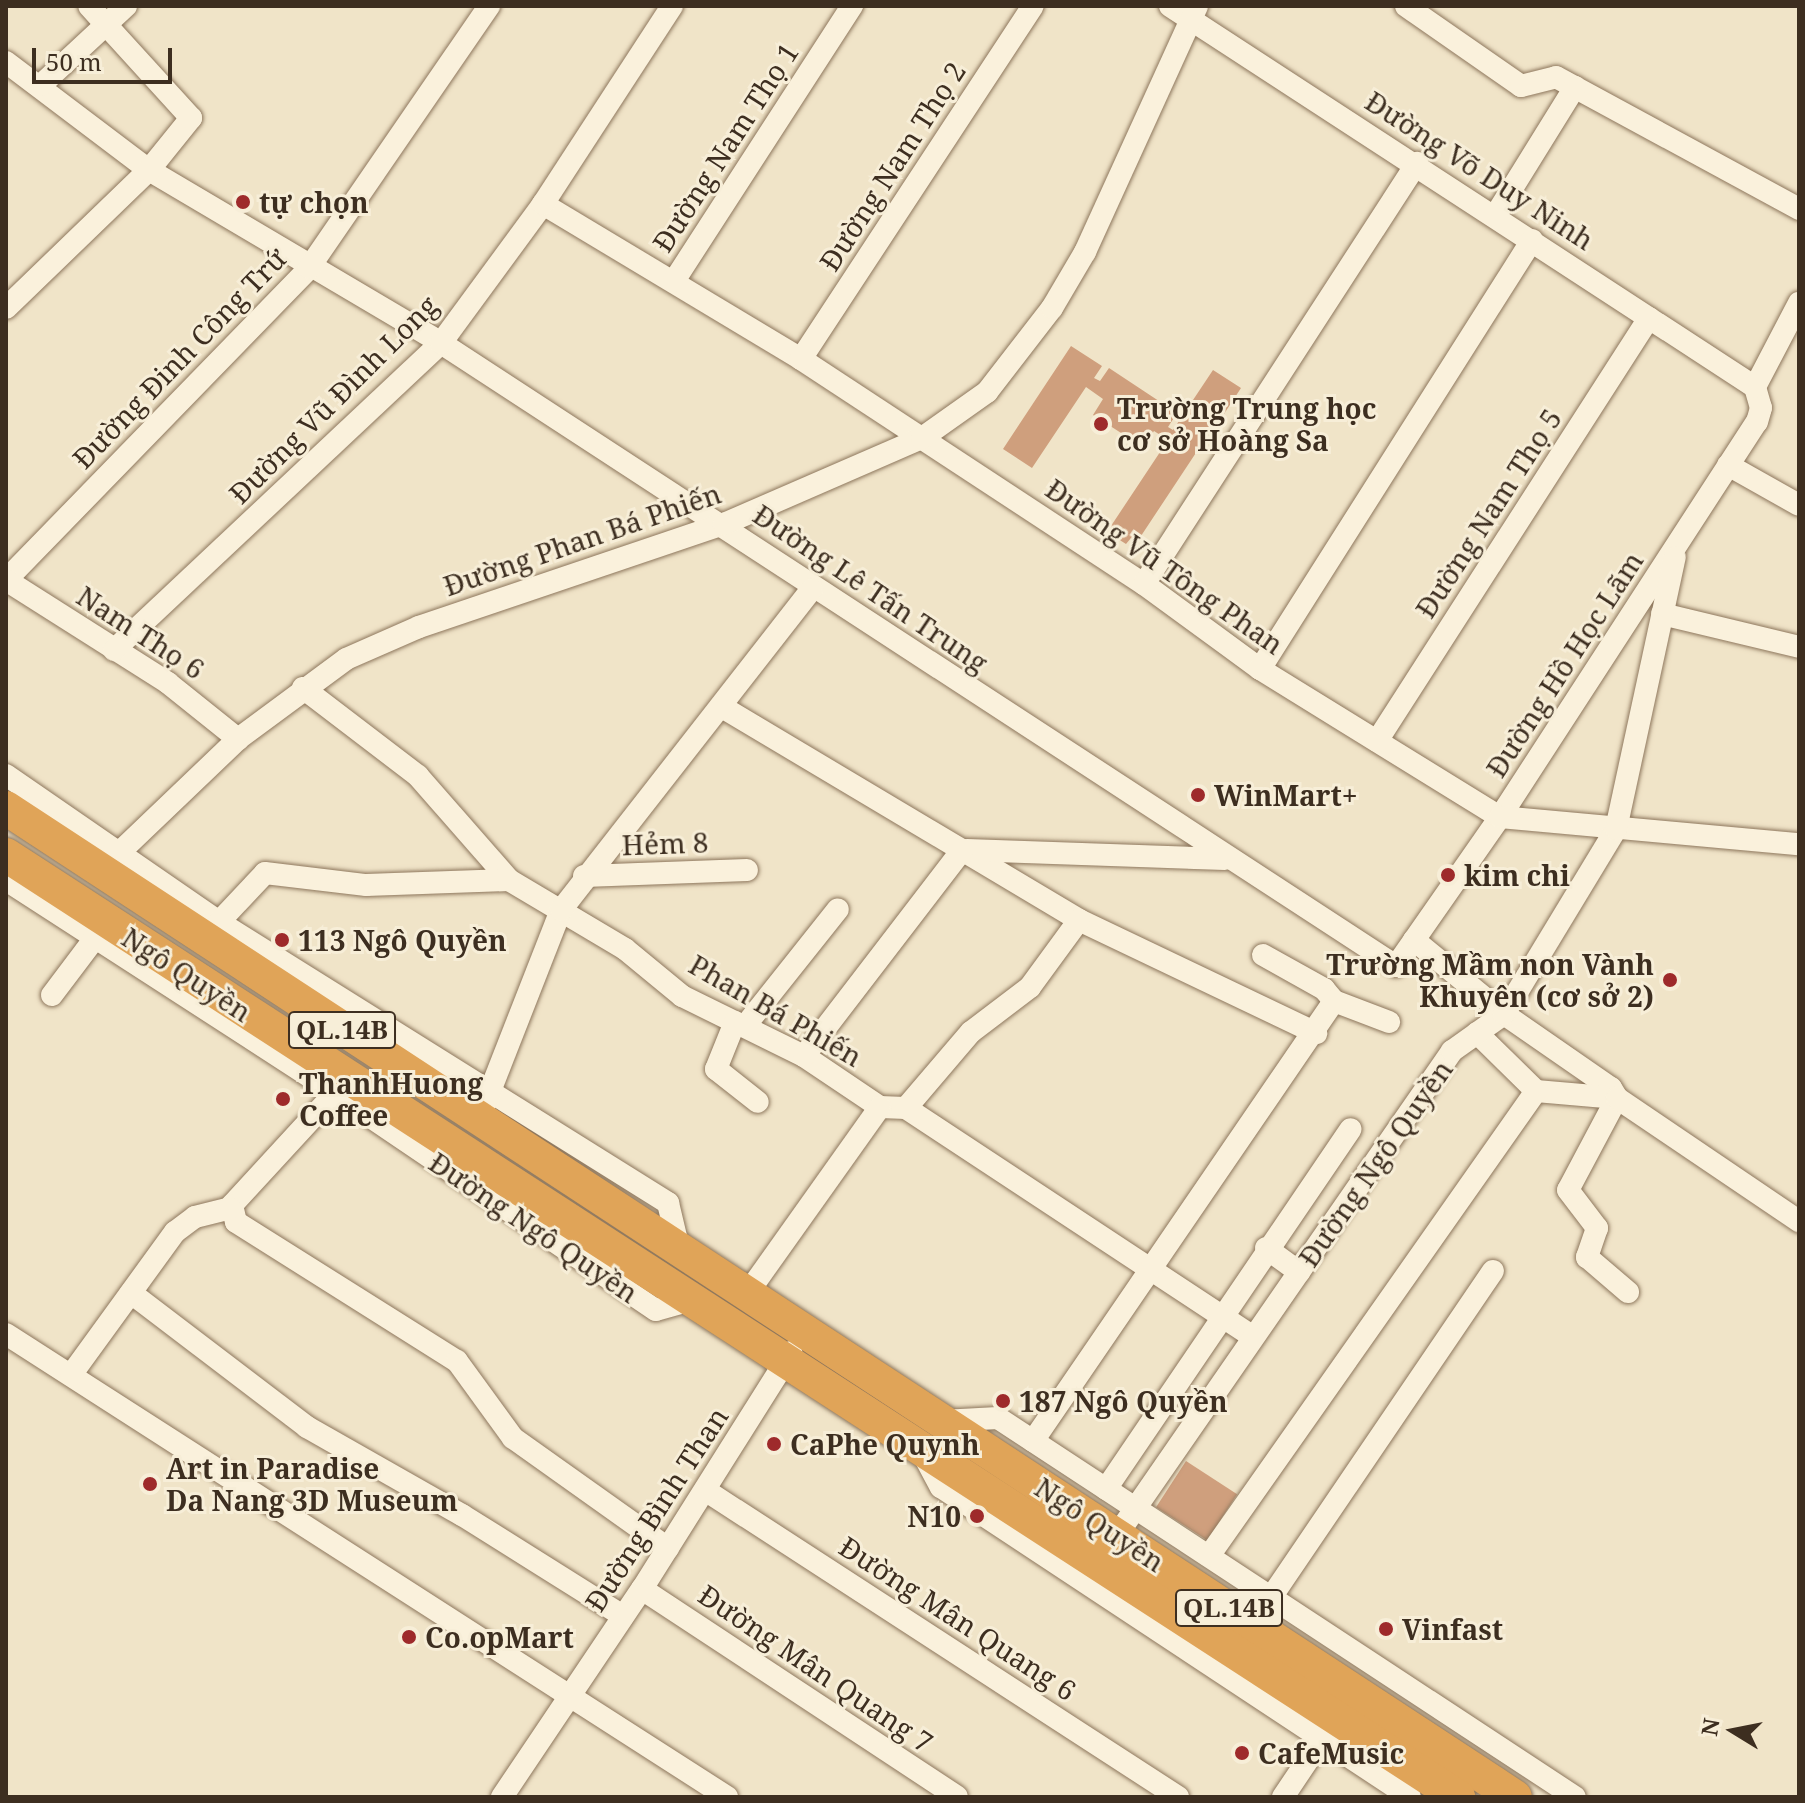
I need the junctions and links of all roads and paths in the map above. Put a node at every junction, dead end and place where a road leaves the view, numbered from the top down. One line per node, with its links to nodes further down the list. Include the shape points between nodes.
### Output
1 (89, 6): 10 (street)
2 (126, 6): 10 (street)
3 (489, 6): 20 (street, Đường Đinh Công Trứ)
4 (672, 6): 16 (street, Đường Vũ Đình Long)
5 (852, 6): 21 (street, Đường Nam Thọ 1)
6 (1033, 6): 26 (street, Đường Nam Thọ 2)
7 (1170, 6): 9 (street, Đường Võ Duy Ninh)
8 (1406, 6): 12 (street, via 1521,86)
9 (1193, 13): 14 (street, Đường Võ Duy Ninh); 28 (street, Đường Phan Bá Phiến, via 1091,239 1052,308 987,392)
10 (108, 24): 13 (street); 15 (street, via 191,118)
11 (7, 65): 13 (street, Đường Lê Tấn Trung)
12 (1565, 82): 17 (street); 18 (street)
13 (41, 85): 15 (street, Đường Lê Tấn Trung)
14 (1417, 163): 18 (street, Đường Võ Duy Ninh); 34 (street)
15 (149, 170): 20 (street, Đường Lê Tấn Trung); 23 (street)
16 (543, 204): 21 (street, Đường Vũ Tông Phan); 25 (street, Đường Vũ Đình Long)
17 (1799, 209)
18 (1495, 216): 19 (street, Đường Võ Duy Ninh)
19 (1532, 240): 24 (street, Đường Võ Duy Ninh); 39 (street)
20 (309, 268): 25 (street, Đường Lê Tấn Trung); 33 (street, Đường Đinh Công Trứ)
21 (674, 281): 26 (street, Đường Vũ Tông Phan)
22 (1799, 303): 27 (street)
23 (6, 308)
24 (1649, 318): 27 (street, Đường Võ Duy Ninh); 43 (street, Đường Nam Thọ 5)
25 (441, 343): 31 (street, Đường Lê Tấn Trung); 38 (street, Đường Vũ Đình Long)
26 (801, 359): 28 (street, Đường Vũ Tông Phan)
27 (1755, 387): 29 (street, Đường Hồ Học Lãm, via 1761,408 1757,422)
28 (922, 438): 31 (street, Đường Phan Bá Phiến); 34 (street, Đường Vũ Tông Phan)
29 (1728, 465): 30 (street); 32 (street, Đường Hồ Học Lãm)
30 (1799, 505)
31 (724, 524): 35 (street, Đường Lê Tấn Trung); 40 (street, Đường Phan Bá Phiến, via 419,627 346,659)
32 (1678, 543): 36 (street, Đường Ngô Quyền); 46 (street, Đường Hồ Học Lãm)
33 (6, 580): 38 (street, Nam Thọ 6)
34 (1144, 584): 39 (street, Đường Vũ Tông Phan)
35 (812, 589): 41 (street); 51 (street, Đường Lê Tấn Trung)
36 (1662, 614): 37 (street); 47 (street, Đường Ngô Quyền)
37 (1799, 647)
38 (114, 650): 42 (street, Nam Thọ 6, via 187,696)
39 (1260, 669): 43 (street, Đường Vũ Tông Phan)
40 (303, 688): 42 (street, Đường Phan Bá Phiến); 56 (street, Phan Bá Phiến, via 418,776)
41 (722, 707): 49 (street); 54 (street)
42 (238, 739): 52 (street, Đường Phan Bá Phiến)
43 (1377, 741): 46 (street, Đường Vũ Tông Phan)
44 (6, 775): 52 (street)
45 (6, 808): 52 (highway, Ngô Quyền / QL.14B)
46 (1500, 817): 47 (street, Đường Vũ Tông Phan); 62 (street, Đường Hồ Học Lãm)
47 (1616, 829): 48 (street, Đường Vũ Tông Phan); 67 (street, Đường Ngô Quyền)
48 (1799, 844)
49 (962, 850): 51 (street); 59 (street); 72 (street)
50 (6, 855): 90 (highway, Ngô Quyền / QL.14B)
51 (1227, 859): 64 (street, Đường Lê Tấn Trung)
52 (110, 862): 60 (street); 77 (highway, Ngô Quyền / QL.14B)
53 (747, 870): 54 (street, Hẻm 8)
54 (584, 876): 58 (street)
55 (6, 880): 61 (street, Đường Ngô Quyền)
56 (509, 880): 58 (street, Phan Bá Phiến); 60 (street, via 366,885 265,873)
57 (838, 909): 69 (street)
58 (561, 910): 69 (street, Phan Bá Phiến, via 625,949 682,996); 77 (street)
59 (1079, 920): 70 (street); 79 (street, via 1030,987 971,1032)
60 (219, 922): 77 (street)
61 (95, 938): 65 (street); 74 (street, Đường Ngô Quyền)
62 (1414, 940): 64 (street, Đường Hồ Học Lãm); 67 (street)
63 (1263, 955): 66 (street, via 1324,989)
64 (1396, 966)
65 (52, 995)
66 (1334, 1001): 68 (street); 70 (street)
67 (1504, 1014): 71 (street, Đường Ngô Quyền); 75 (street, via 1606,1084)
68 (1389, 1022)
69 (740, 1024): 72 (street, Phan Bá Phiến); 76 (street, via 716,1069)
70 (1316, 1033): 84 (street)
71 (1477, 1033): 73 (street); 86 (street, Đường Ngô Quyền, via 1452,1051)
72 (804, 1056): 78 (street, Phan Bá Phiến)
73 (1536, 1091): 75 (street); 106 (street)
74 (335, 1093): 81 (street); 90 (street, Đường Ngô Quyền, via 656,1310)
75 (1617, 1098): 82 (street); 87 (street, via 1568,1190 1597,1228 1587,1257)
76 (758, 1102)
77 (484, 1106): 89 (highway, Ngô Quyền / QL.14B)
78 (880, 1107): 79 (street); 89 (street)
79 (906, 1108): 84 (street)
80 (1351, 1129): 83 (street)
81 (230, 1208): 88 (street, via 184,1223); 105 (street, via 236,1222 457,1361 513,1438)
82 (1799, 1221)
83 (1266, 1248): 86 (street); 91 (street)
84 (1149, 1271): 91 (street); 100 (street)
85 (1493, 1271): 108 (street)
86 (1299, 1272): 94 (street, Đường Ngô Quyền)
87 (1628, 1292)
88 (131, 1293): 96 (street); 109 (street, via 307,1427 462,1515)
89 (747, 1294): 92 (highway, QL.14B)
90 (692, 1300): 95 (highway, QL.14B)
91 (1225, 1320): 94 (street); 97 (street)
92 (804, 1331): 95 (street, Đường Bình Than); 98 (highway, Ngô Quyền / QL.14B)
93 (6, 1334): 96 (street)
94 (1253, 1337): 99 (street, Đường Ngô Quyền)
95 (786, 1360): 101 (highway, QL.14B); 103 (street, Đường Bình Than)
96 (71, 1375): 110 (street)
97 (1165, 1399): 99 (street); 102 (street)
98 (942, 1421): 100 (street, via 998,1418); 104 (highway, Ngô Quyền / QL.14B)
99 (1194, 1423): 104 (street, Đường Ngô Quyền)
100 (1033, 1441): 102 (street)
101 (920, 1447): 111 (street, via 941,1487); 118 (highway, Ngô Quyền / QL.14B)
102 (1106, 1489): 104 (street)
103 (705, 1490): 105 (street, Đường Bình Than); 115 (street, Đường Mân Quang 6)
104 (1126, 1522): 106 (street); 119 (highway, Ngô Quyền / QL.14B)
105 (668, 1548): 107 (street, Đường Bình Than)
106 (1209, 1556): 108 (street)
107 (642, 1589): 109 (street, Đường Bình Than); 114 (street, Đường Mân Quang 7)
108 (1272, 1596): 120 (street)
109 (623, 1616): 110 (street, Đường Bình Than)
110 (571, 1694): 112 (street, Đường Bình Than); 113 (street)
111 (1322, 1739): 116 (street); 117 (street)
112 (502, 1797)
113 (727, 1797)
114 (957, 1797)
115 (1178, 1797)
116 (1283, 1797)
117 (1410, 1797)
118 (1458, 1797)
119 (1515, 1797)
120 (1575, 1797)

